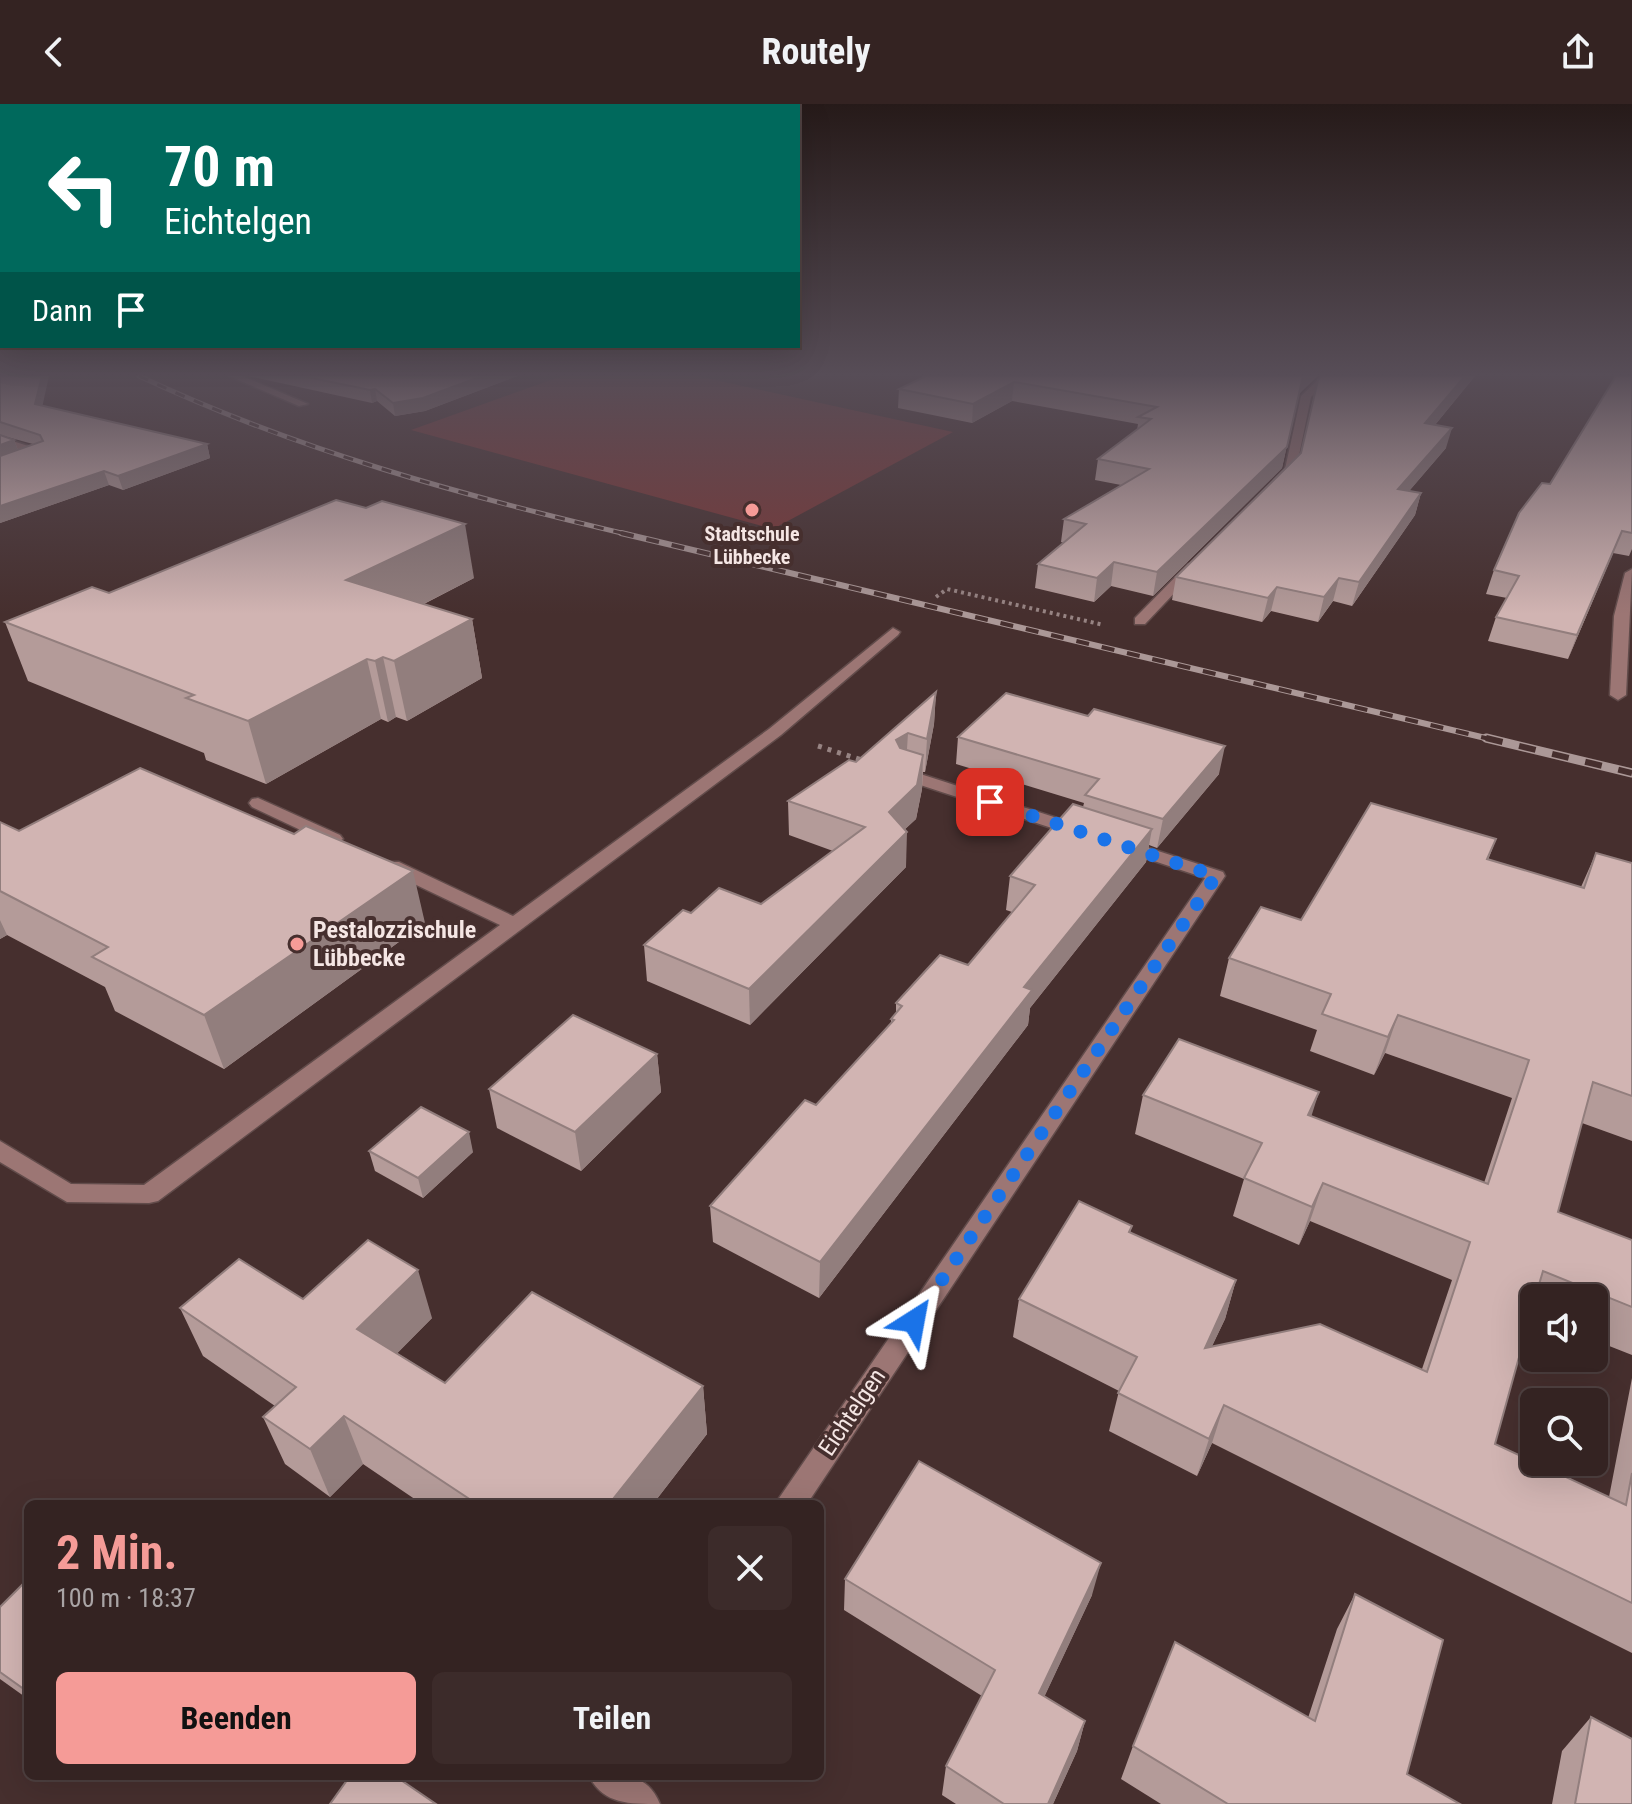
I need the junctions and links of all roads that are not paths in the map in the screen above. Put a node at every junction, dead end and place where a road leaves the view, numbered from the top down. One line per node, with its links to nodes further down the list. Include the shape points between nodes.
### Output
1 (33, 455): 3 (street)
2 (1293, 455): 4 (street, via 1290,470)
3 (13, 462)
4 (1269, 491)
5 (1204, 556): 7 (street)
6 (1632, 573): 9 (street, via 1621,616)
7 (1140, 621)
8 (893, 632): 12 (street, via 775,732)
9 (1618, 695)
10 (905, 774): 14 (street, Eichtelgen, via 1216,876)
11 (258, 803): 12 (street)
12 (516, 925): 13 (street, via 149,1194 67,1193)
13 (0, 1150)
14 (793, 1500)
15 (611, 1780): 16 (street)
16 (642, 1804)

